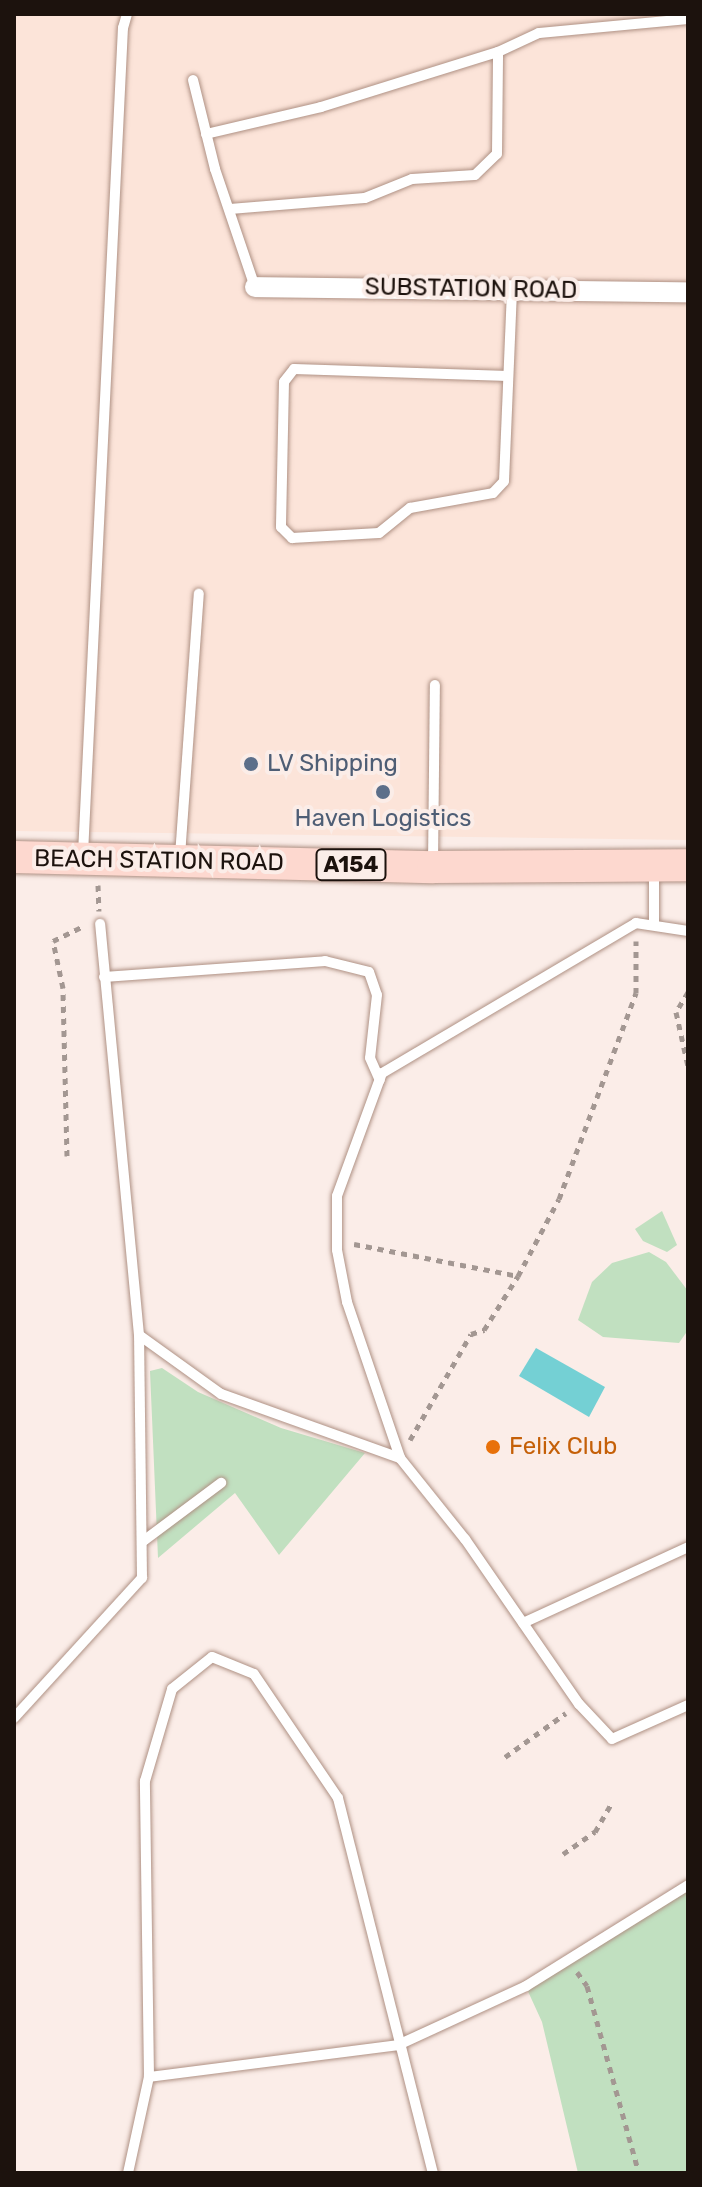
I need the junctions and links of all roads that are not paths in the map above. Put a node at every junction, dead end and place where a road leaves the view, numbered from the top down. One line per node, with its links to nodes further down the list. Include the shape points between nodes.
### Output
1 (127, 14): 18 (lane)
2 (688, 19): 3 (lane, via 539,33)
3 (498, 52): 5 (lane, via 321,107); 6 (lane, via 497,154 475,175 412,179 365,198)
4 (193, 80): 5 (lane)
5 (206, 134): 6 (lane)
6 (230, 209): 7 (lane)
7 (255, 287): 8 (street, SUBSTATION ROAD)
8 (512, 290): 9 (street, SUBSTATION ROAD); 10 (lane)
9 (688, 292)
10 (508, 376): 10 (lane, via 504,481 493,493 410,508 379,533 292,538 281,527 284,382 294,369)
11 (199, 594): 14 (lane)
12 (435, 685): 17 (lane)
13 (14, 857): 18 (main road, BEACH STATION ROAD / A154)
14 (180, 861): 17 (main road, BEACH STATION ROAD / A154); 18 (main road, BEACH STATION ROAD / A154)
15 (654, 865): 16 (main road, BEACH STATION ROAD / A154); 17 (main road, BEACH STATION ROAD / A154); 19 (lane)
16 (688, 865)
17 (433, 867)
18 (90, 870)
19 (654, 923): 21 (lane); 23 (lane, via 636,923 558,964 382,1073)
20 (100, 924): 22 (lane)
21 (688, 931)
22 (104, 977): 23 (lane, via 325,961 369,972 377,995 370,1058); 24 (lane)
23 (380, 1080): 25 (lane, via 337,1196 337,1240 347,1302)
24 (139, 1335): 25 (lane, via 221,1394); 27 (lane)
25 (400, 1458): 29 (lane)
26 (221, 1483): 27 (lane)
27 (142, 1542): 31 (lane, via 142,1578)
28 (688, 1547): 29 (lane)
29 (523, 1623): 30 (lane, via 579,1704 612,1739)
30 (688, 1705)
31 (14, 1718)
32 (688, 1885): 33 (lane, via 526,1986)
33 (398, 2045): 34 (lane); 34 (lane, via 338,1798 254,1674 212,1657 172,1689 145,1781); 36 (lane)
34 (149, 2077): 35 (lane)
35 (128, 2173)
36 (433, 2173)

